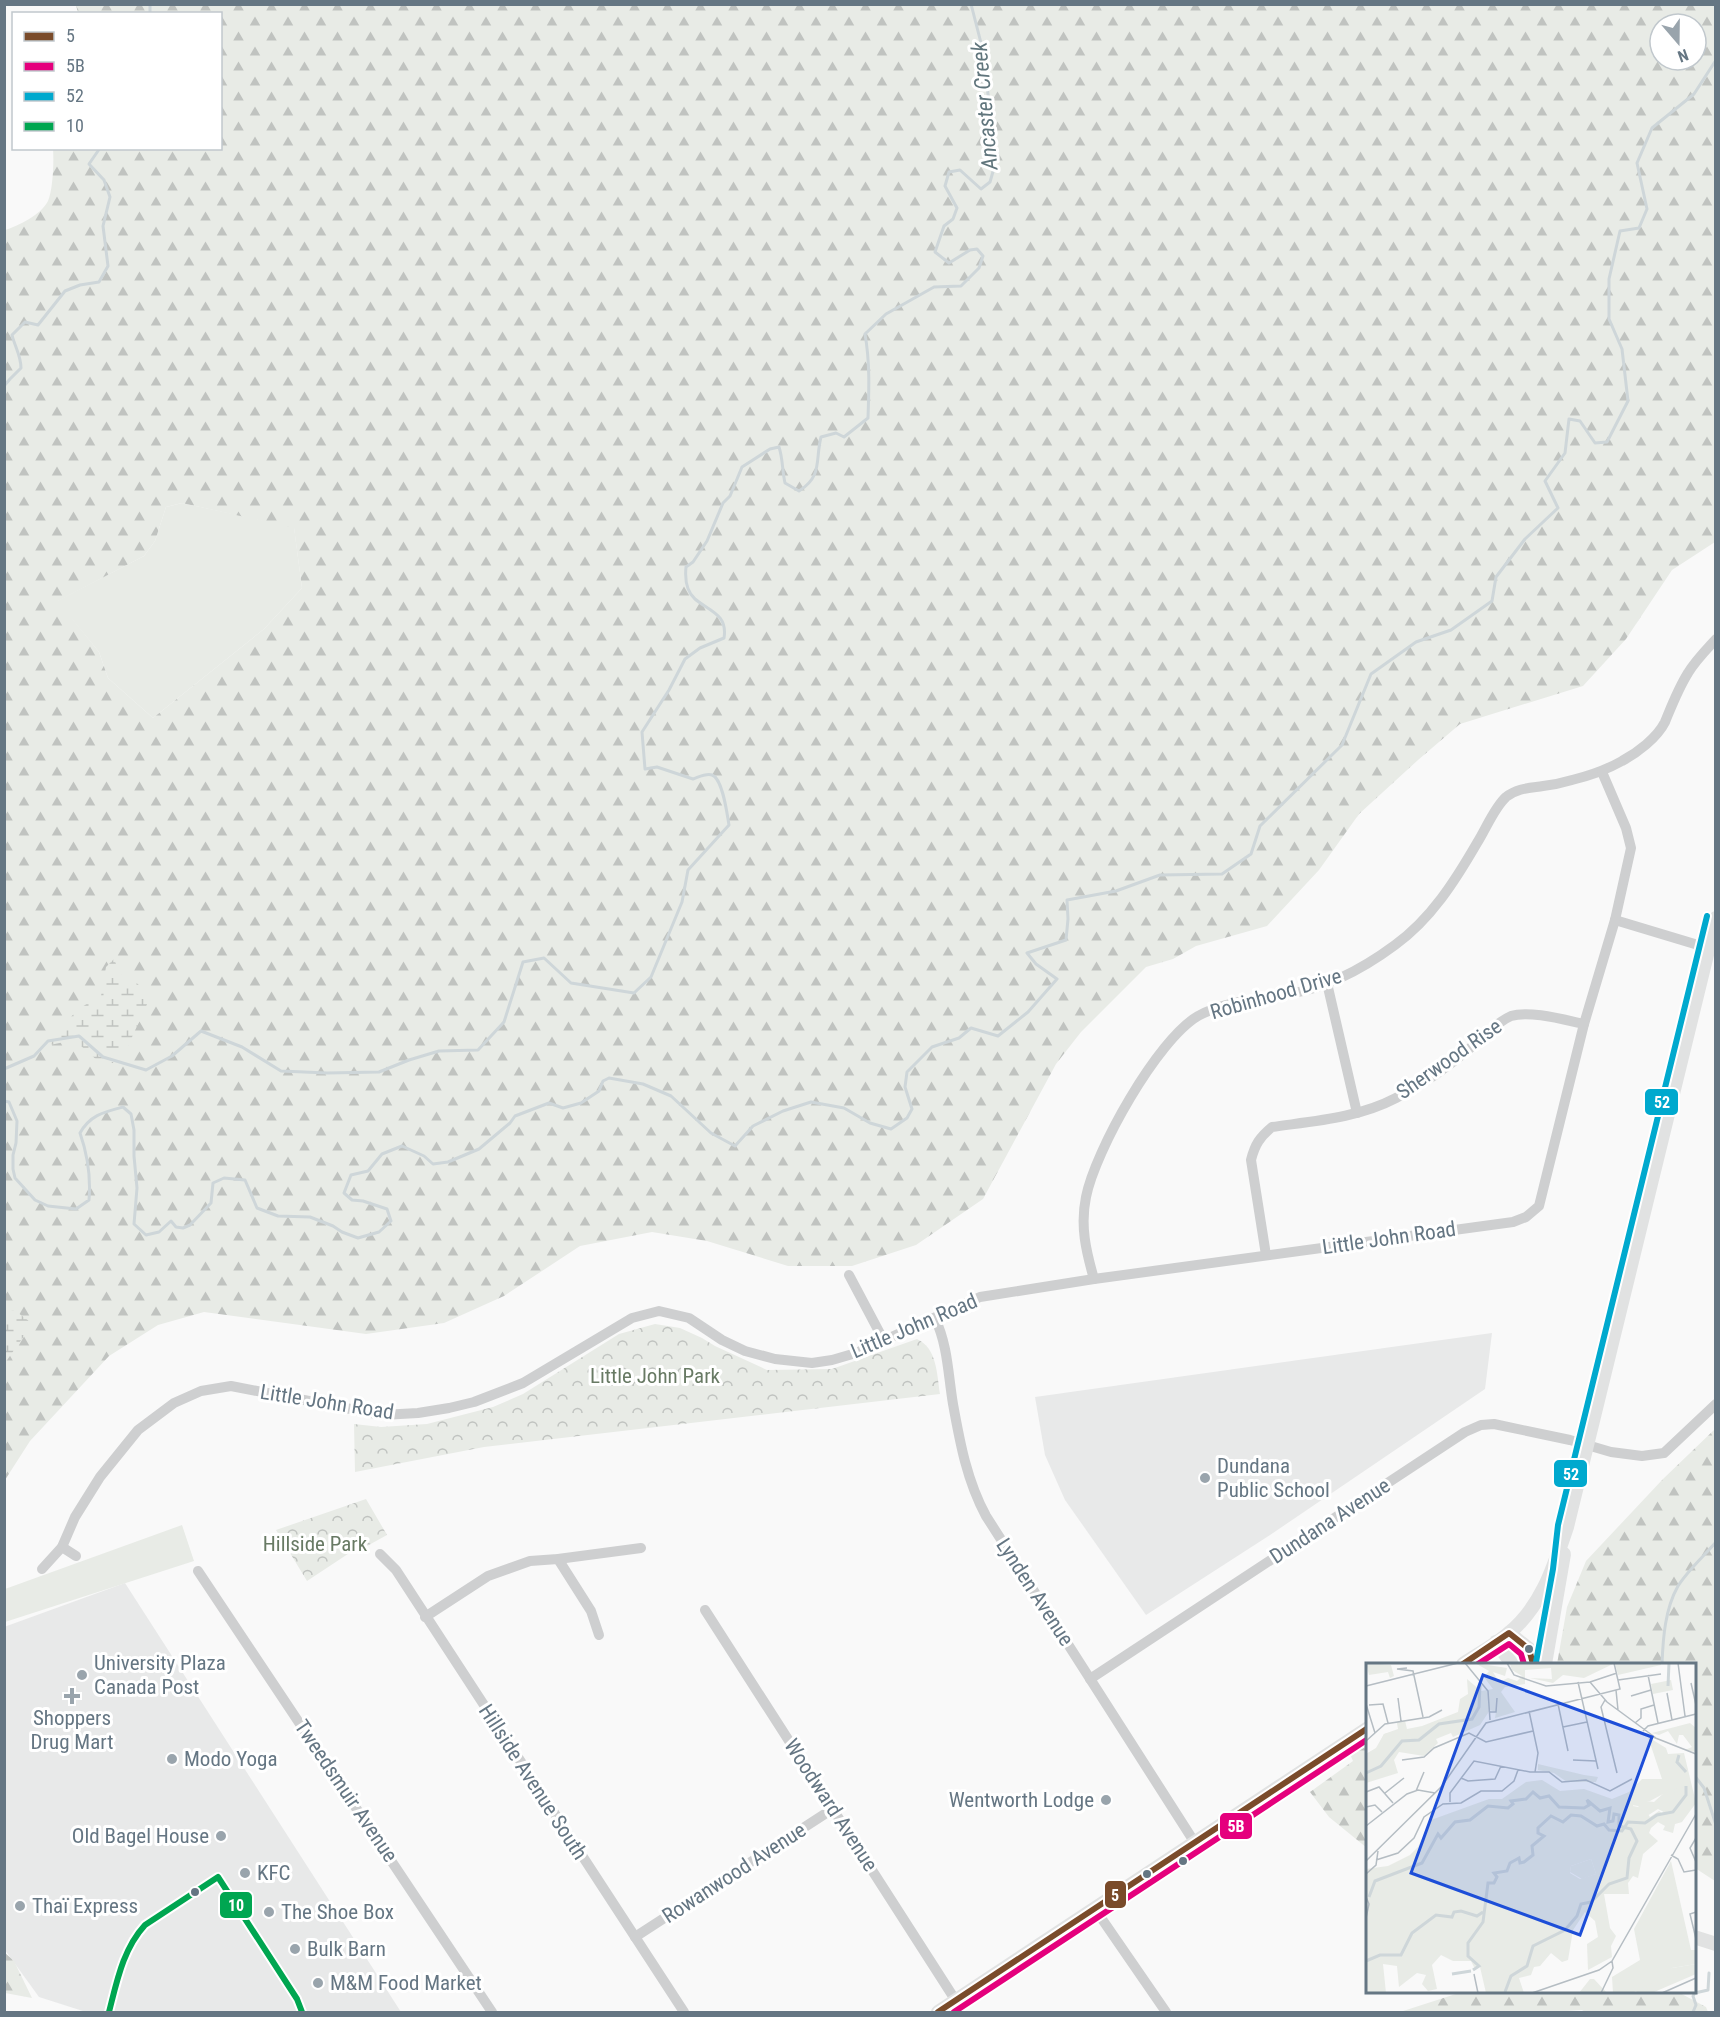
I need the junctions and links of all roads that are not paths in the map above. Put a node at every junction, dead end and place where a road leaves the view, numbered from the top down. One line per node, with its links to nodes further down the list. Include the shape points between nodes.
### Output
1 (1716, 639): 2 (street, Robinhood Drive, via 1689,670 1664,724 1642,748)
2 (1602, 771): 4 (street, Little John Road, via 1631,848); 6 (street, Robinhood Drive, via 1524,788 1506,797 1454,884 1427,917 1364,966)
3 (1716, 918): 5 (street)
4 (1615, 920): 5 (street); 7 (street, Little John Road)
5 (1708, 948): 15 (street)
6 (1327, 983): 8 (street); 11 (street, Robinhood Drive, via 1291,994 1231,1004 1198,1016 1150,1066 1094,1167 1088,1187 1083,1226)
7 (1584, 1024): 8 (street, Sherwood Rise, via 1513,1015 1496,1024 1475,1045 1428,1079 1395,1099); 9 (street, Little John Road, via 1539,1206 1526,1216 1513,1222)
8 (1357, 1113): 9 (street, Sherwood Rise, via 1272,1127 1254,1146 1251,1160)
9 (1266, 1255): 11 (street, Little John Road)
10 (849, 1275): 13 (street)
11 (1094, 1279): 12 (street, Little John Road, via 980,1297)
12 (935, 1318): 13 (street, Little John Road); 33 (street, Lynden Avenue, via 947,1351 964,1460 976,1498)
13 (884, 1341): 17 (street, Little John Road, via 832,1360 790,1362 745,1351 689,1318 659,1311 632,1318 523,1383 449,1408 382,1415 231,1386 201,1391 174,1403 138,1430 100,1477)
14 (1716, 1404): 15 (street, Dundana Avenue, via 1664,1453 1642,1456)
15 (1587, 1445): 16 (street); 33 (street, Dundana Avenue, via 1494,1424 1465,1432)
16 (1567, 1527): 26 (street, via 1540,1597); 32 (street)
17 (62, 1547): 20 (street); 22 (street, Little John Road)
18 (641, 1548): 21 (street)
19 (380, 1554): 25 (street, Hillside Avenue South, via 396,1570)
20 (76, 1556)
21 (558, 1559): 25 (street, via 530,1561 488,1576); 27 (street, via 591,1611)
22 (42, 1569)
23 (198, 1571): 42 (street, Tweedsmuir Avenue)
24 (705, 1610): 35 (street, Woodward Avenue)
25 (425, 1617): 39 (street, Hillside Avenue South)
26 (1509, 1633): 28 (street); 31 (street, via 1529,1649)
27 (599, 1635)
28 (1496, 1642): 29 (street); 30 (street)
29 (1465, 1663)
30 (1511, 1663)
31 (1532, 1663)
32 (1545, 1663)
33 (1090, 1679): 36 (street, Lynden Avenue)
34 (1366, 1729): 36 (street)
35 (834, 1808): 39 (street, Rowanwood Avenue); 41 (street, Woodward Avenue)
36 (1195, 1843): 37 (street)
37 (1095, 1909): 41 (street); 45 (street)
38 (1696, 1936): 40 (street)
39 (635, 1937): 43 (street, Hillside Avenue South)
40 (1716, 1944)
41 (956, 2001): 44 (street)
42 (492, 2013)
43 (684, 2013)
44 (938, 2013)
45 (1166, 2013)

